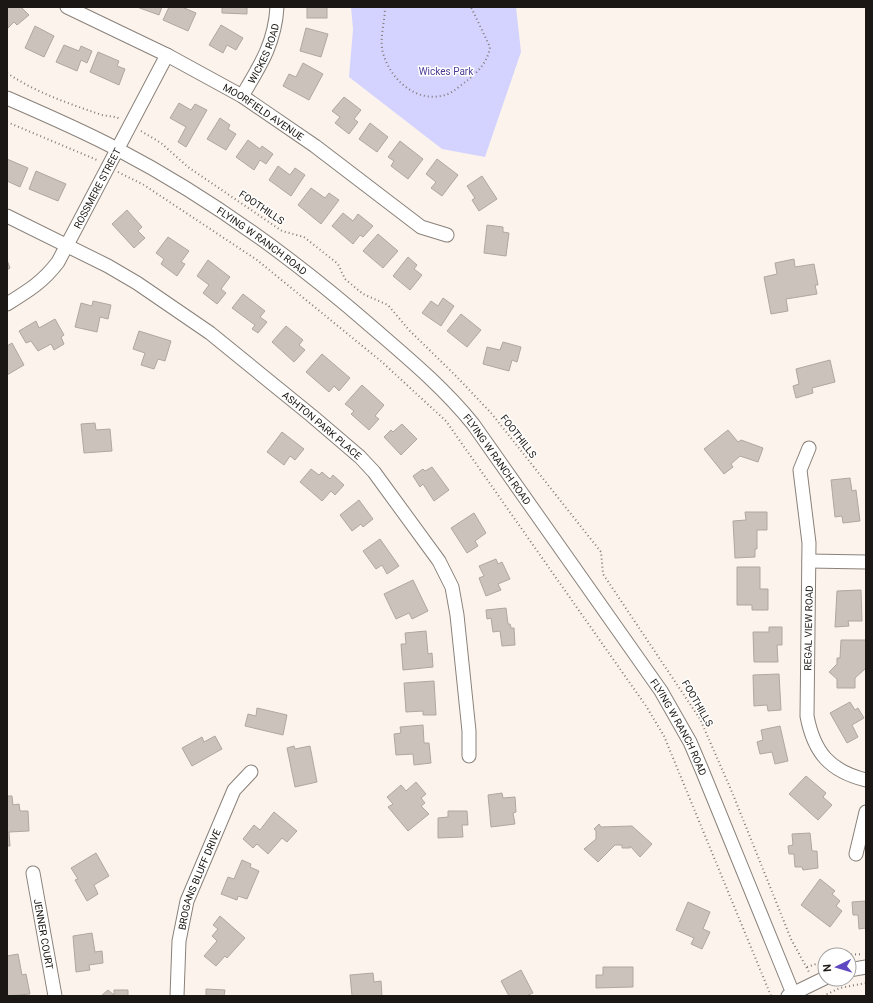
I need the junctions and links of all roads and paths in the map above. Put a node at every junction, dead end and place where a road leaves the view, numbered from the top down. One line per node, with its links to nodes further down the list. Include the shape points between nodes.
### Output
1 (67, 7): 5 (street, MOORFIELD AVENUE)
2 (277, 7): 7 (street, WICKES ROAD, via 268,52)
3 (385, 7): 4 (path, via 382,45 388,64 406,89 431,97 443,96 455,90 474,75 489,53 490,47)
4 (471, 7)
5 (168, 55): 7 (street, MOORFIELD AVENUE); 10 (street, ROSSMERE STREET)
6 (7, 73): 10 (path, FOOTHILLS, via 26,86 101,115 115,116)
7 (242, 96): 14 (street, MOORFIELD AVENUE, via 315,146 421,227)
8 (7, 98): 11 (street, FLYING W RANCH ROAD)
9 (7, 122): 12 (path, via 90,156)
10 (131, 126): 11 (street, ROSSMERE STREET); 27 (path, FOOTHILLS, via 161,143 188,167 282,231 304,237 338,264 345,279 363,294 388,305 409,330 492,414 601,552 603,574 700,719 791,939)
11 (118, 149): 12 (street, ROSSMERE STREET); 31 (street, FLYING W RANCH ROAD, via 215,207 289,258 428,375 456,402 661,691 680,722 702,770)
12 (109, 167): 15 (street, ROSSMERE STREET); 34 (path, via 144,185 257,260 382,362 446,421 664,736)
13 (7, 216): 15 (street, ASHTON PARK PLACE)
14 (447, 235)
15 (67, 245): 16 (street, ROSSMERE STREET, via 48,276 37,286); 20 (street, ASHTON PARK PLACE, via 137,284 210,334 360,457 386,488 439,561 452,587 469,731)
16 (7, 304)
17 (809, 448): 18 (street, REGAL VIEW ROAD, via 800,470)
18 (809, 561): 19 (street); 22 (street, REGAL VIEW ROAD, via 807,716 810,731 822,755 831,765 841,772)
19 (866, 562)
20 (469, 756)
21 (251, 772): 33 (street, BROGANS BLUFF DRIVE, via 234,790 187,901 178,941)
22 (866, 780)
23 (866, 812): 24 (street)
24 (856, 854)
25 (33, 873): 32 (street, JENNER COURT)
26 (817, 964): 27 (path)
27 (807, 967): 30 (path, FOOTHILLS)
28 (817, 982): 30 (street)
29 (866, 983): 35 (path, via 840,988)
30 (812, 984): 31 (street)
31 (791, 995)
32 (55, 996)
33 (177, 996)
34 (771, 996)
35 (823, 996)

